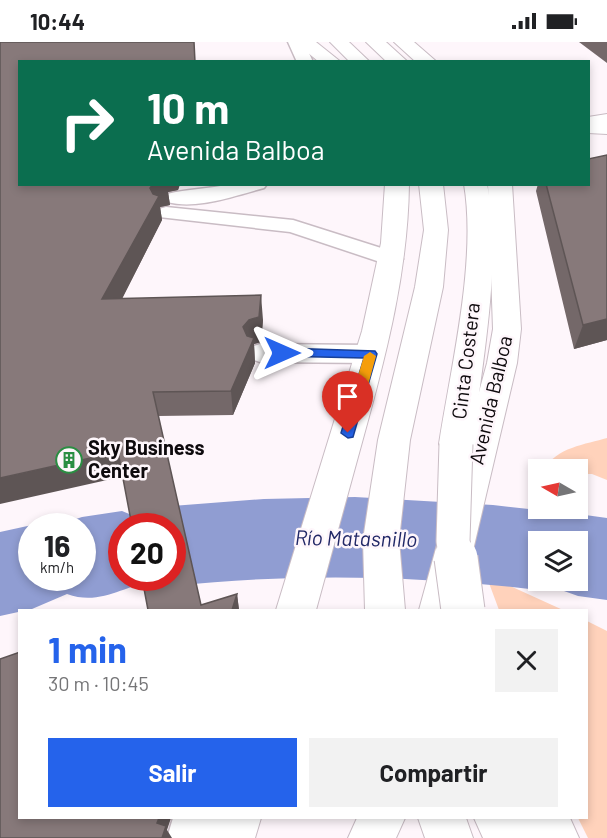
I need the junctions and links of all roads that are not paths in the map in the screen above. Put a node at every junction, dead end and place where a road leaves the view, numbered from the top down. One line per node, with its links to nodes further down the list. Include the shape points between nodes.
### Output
1 (296, 42): 6 (lane)
2 (304, 42): 7 (main road)
3 (339, 42): 8 (main road)
4 (375, 42): 9 (main road)
5 (403, 42): 10 (main road)
6 (304, 60)
7 (329, 60)
8 (359, 60)
9 (397, 60)
10 (426, 60)
11 (607, 120): 12 (main road)
12 (590, 124)
13 (590, 125): 14 (main road)
14 (607, 128)
15 (249, 186): 21 (lane, via 170,206 293,226)
16 (397, 186): 21 (main road)
17 (431, 186): 25 (main road, via 436,230 429,287 394,440 381,540)
18 (475, 186): 27 (main road, Cinta Costera, bridge, via 480,263 467,343 455,465 453,541)
19 (479, 186): 20 (main road)
20 (502, 197): 26 (main road, Avenida Balboa, bridge, via 507,329)
21 (392, 259): 23 (main road)
22 (260, 353): 23 (lane)
23 (371, 354): 24 (main road)
24 (298, 605)
25 (385, 609)
26 (439, 609)
27 (463, 609)
28 (194, 819): 35 (lane)
29 (237, 819): 36 (main road)
30 (381, 819): 37 (main road)
31 (388, 819): 38 (main road)
32 (442, 819): 39 (main road)
33 (498, 819): 40 (main road)
34 (546, 819): 41 (main road)
35 (188, 838)
36 (231, 838)
37 (372, 838)
38 (384, 838)
39 (449, 838)
40 (508, 838)
41 (555, 838)

